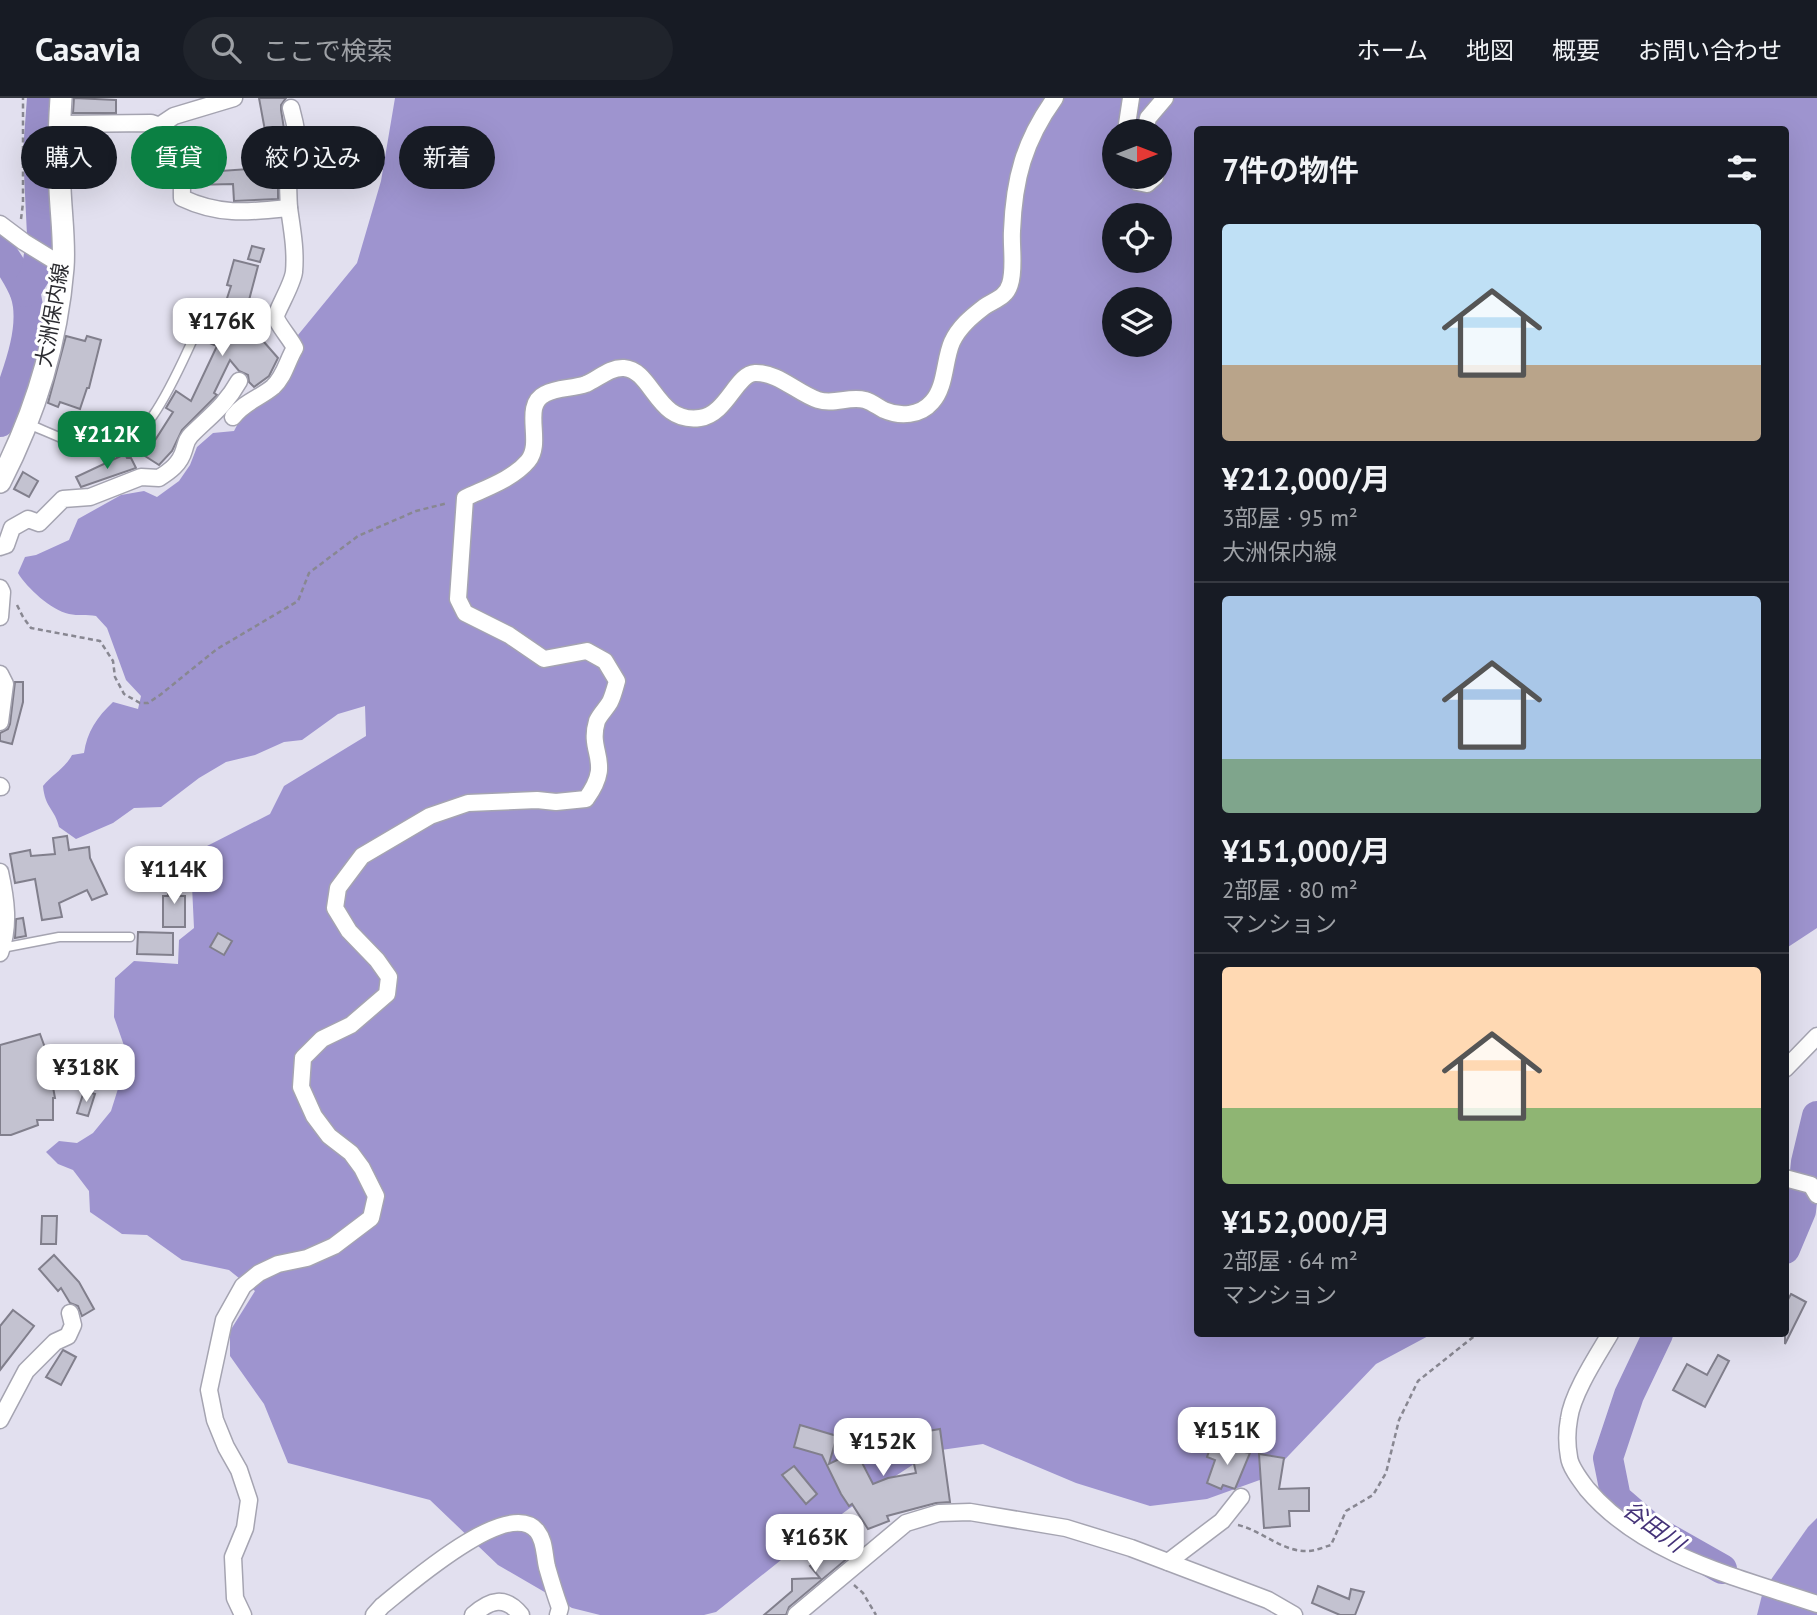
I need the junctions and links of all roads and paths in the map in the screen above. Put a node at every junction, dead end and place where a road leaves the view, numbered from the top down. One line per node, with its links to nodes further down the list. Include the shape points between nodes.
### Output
1 (23, 98): 14 (path)
2 (61, 98): 10 (main road, 大洲保内線)
3 (234, 98): 11 (street)
4 (1055, 98): 21 (street, via 1035,127 1020,163 1010,284 1003,297 986,305 958,331 934,400 925,408 898,414 866,400 818,400 755,373 744,377 709,416 696,418 673,414 637,373 625,368 611,370 586,384 541,395 534,406 535,450 527,462 502,481)
5 (1131, 98): 8 (street)
6 (1165, 98): 9 (street)
7 (291, 108): 12 (street, via 299,163 288,165)
8 (1128, 119)
9 (1148, 119)
10 (60, 124): 11 (street); 15 (main road, 大洲保内線)
11 (159, 125): 12 (street, via 176,137 182,154 182,198 219,211)
12 (289, 208): 18 (street, via 294,274 276,319 295,348 282,376)
13 (0, 224): 14 (street)
14 (19, 238): 15 (street)
15 (59, 264): 19 (main road, 大洲保内線, via 57,314)
16 (214, 305): 19 (lane, via 158,410 127,443 102,451)
17 (239, 381): 22 (street, via 223,406 186,442 171,471 159,478 133,479 90,497 63,499 39,523 28,519 12,528 6,545)
18 (233, 417)
19 (27, 424): 20 (main road, 大洲保内線)
20 (0, 482)
21 (464, 498): 24 (path, via 416,511 358,536 309,573 298,601 217,649 148,703 124,694 113,661 100,642 31,628); 44 (street, via 458,599 464,613 544,659 587,651 605,661 617,681 598,719 595,739 601,764 597,783 586,799 468,803 430,816 362,856 338,888 335,908 349,932 389,976 387,994 351,1025 322,1038 303,1058 301,1087 314,1116 329,1136 351,1153 376,1196 370,1218 334,1246 258,1273 243,1286 225,1320 209,1390 215,1420 249,1500 245,1528 233,1557 235,1598)
22 (0, 547)
23 (0, 588): 25 (street)
24 (17, 602)
25 (0, 617)
26 (0, 674): 27 (street, via 5,684)
27 (0, 722)
28 (0, 872): 30 (street, via 6,902)
29 (130, 937): 30 (lane, via 60,937)
30 (1, 951)
31 (1817, 1036): 32 (street)
32 (1789, 1065)
33 (1789, 1179): 34 (street, via 1811,1185)
34 (1817, 1195)
35 (71, 1313): 38 (street, via 73,1325 68,1336 55,1342 26,1371)
36 (1473, 1337): 40 (path, via 1418,1381 1399,1420 1386,1473 1373,1494 1346,1511 1331,1545 1309,1551 1286,1548 1253,1528)
37 (1608, 1337): 43 (street, via 1582,1383 1569,1418 1569,1458 1582,1482 1632,1531 1729,1575)
38 (0, 1420)
39 (1241, 1497): 40 (street)
40 (1222, 1521): 41 (street)
41 (1168, 1562): 42 (street, via 1066,1528 970,1512 939,1513 906,1523); 51 (street, via 1268,1600)
42 (843, 1576): 49 (street); 50 (path, via 863,1593)
43 (1817, 1604)
44 (243, 1615)
45 (374, 1615): 48 (street, via 451,1552 512,1522 526,1522 542,1538)
46 (473, 1615): 47 (street, via 491,1602 503,1602)
47 (521, 1615)
48 (558, 1615)
49 (796, 1615)
50 (876, 1615)
51 (1294, 1615)

